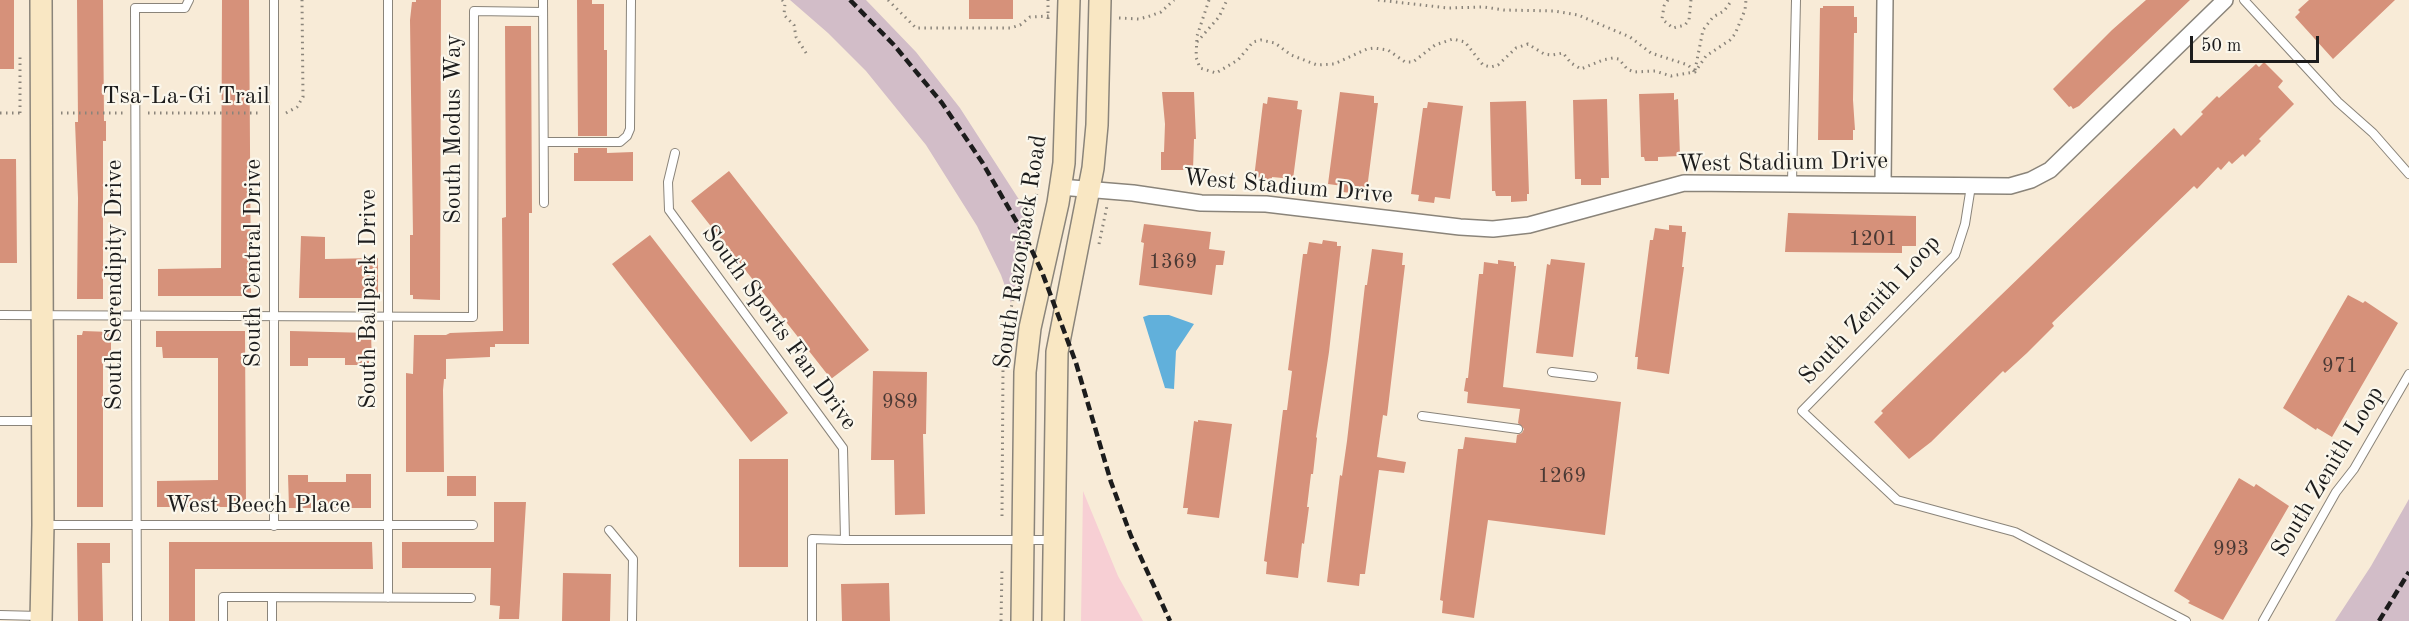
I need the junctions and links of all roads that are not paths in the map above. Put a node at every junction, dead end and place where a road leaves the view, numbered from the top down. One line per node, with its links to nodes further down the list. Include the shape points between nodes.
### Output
1 (41, 0): 24 (main road)
2 (189, 0): 25 (lane, South Serendipity Drive, via 185,9 135,8)
3 (274, 0): 26 (lane, South Central Drive)
4 (387, 0): 27 (lane, South Ballpark Drive)
5 (543, 0): 12 (lane)
6 (631, 0): 14 (lane, via 627,136 620,142)
7 (1796, 0): 17 (lane)
8 (1885, 0): 18 (street)
9 (2224, 0): 19 (street, West Stadium Drive, via 2050,170 2010,186)
10 (2244, 0): 16 (lane)
11 (1069, 8): 20 (main road, South Razorback Road, via 1067,122)
12 (543, 12): 14 (lane); 27 (lane, South Modus Way, via 474,12 473,317)
13 (1106, 12): 21 (main road, via 1097,124)
14 (544, 142): 22 (lane)
15 (675, 153): 41 (lane, South Sports Fan Drive, via 668,182 669,210 843,448)
16 (2409, 174)
17 (1792, 183): 18 (street, West Stadium Drive); 21 (street, West Stadium Drive, via 1684,183 1529,225 1493,229)
18 (1883, 184): 19 (street, West Stadium Drive)
19 (1971, 186): 56 (lane, South Zenith Loop, via 1955,255 1802,411 1897,500 2015,532)
20 (1060, 187): 21 (street, West Stadium Drive); 42 (main road, South Razorback Road, via 1027,349)
21 (1100, 190): 43 (main road, via 1057,352)
22 (544, 203)
23 (0, 315): 24 (lane)
24 (43, 316): 25 (lane); 33 (main road)
25 (135, 316): 26 (lane); 38 (lane, South Serendipity Drive)
26 (272, 316): 27 (lane); 39 (lane, South Central Drive)
27 (388, 317): 36 (lane, South Ballpark Drive)
28 (1552, 372): 30 (lane)
29 (2409, 374): 57 (lane, South Zenith Loop)
30 (1593, 377)
31 (1422, 416): 34 (lane)
32 (0, 421): 33 (lane)
33 (43, 421): 35 (main road)
34 (1518, 429)
35 (43, 525): 38 (lane, West Beech Place); 48 (main road)
36 (388, 525): 37 (lane, West Beech Place); 39 (lane, West Beech Place); 45 (lane, South Ballpark Drive)
37 (473, 525)
38 (136, 526): 39 (lane, West Beech Place); 49 (lane, South Serendipity Drive)
39 (274, 526)
40 (609, 530): 52 (lane, via 633,559)
41 (845, 540): 42 (lane); 53 (lane, via 812,539)
42 (1022, 540): 43 (lane); 54 (main road, South Razorback Road)
43 (1054, 540): 55 (main road)
44 (272, 597): 45 (lane); 50 (lane, via 223,597); 51 (lane)
45 (388, 597): 46 (lane)
46 (471, 598)
47 (0, 615): 48 (lane)
48 (41, 618)
49 (137, 621)
50 (223, 621)
51 (273, 621)
52 (632, 621)
53 (813, 621)
54 (1022, 621)
55 (1053, 621)
56 (2186, 621)
57 (2263, 621)

